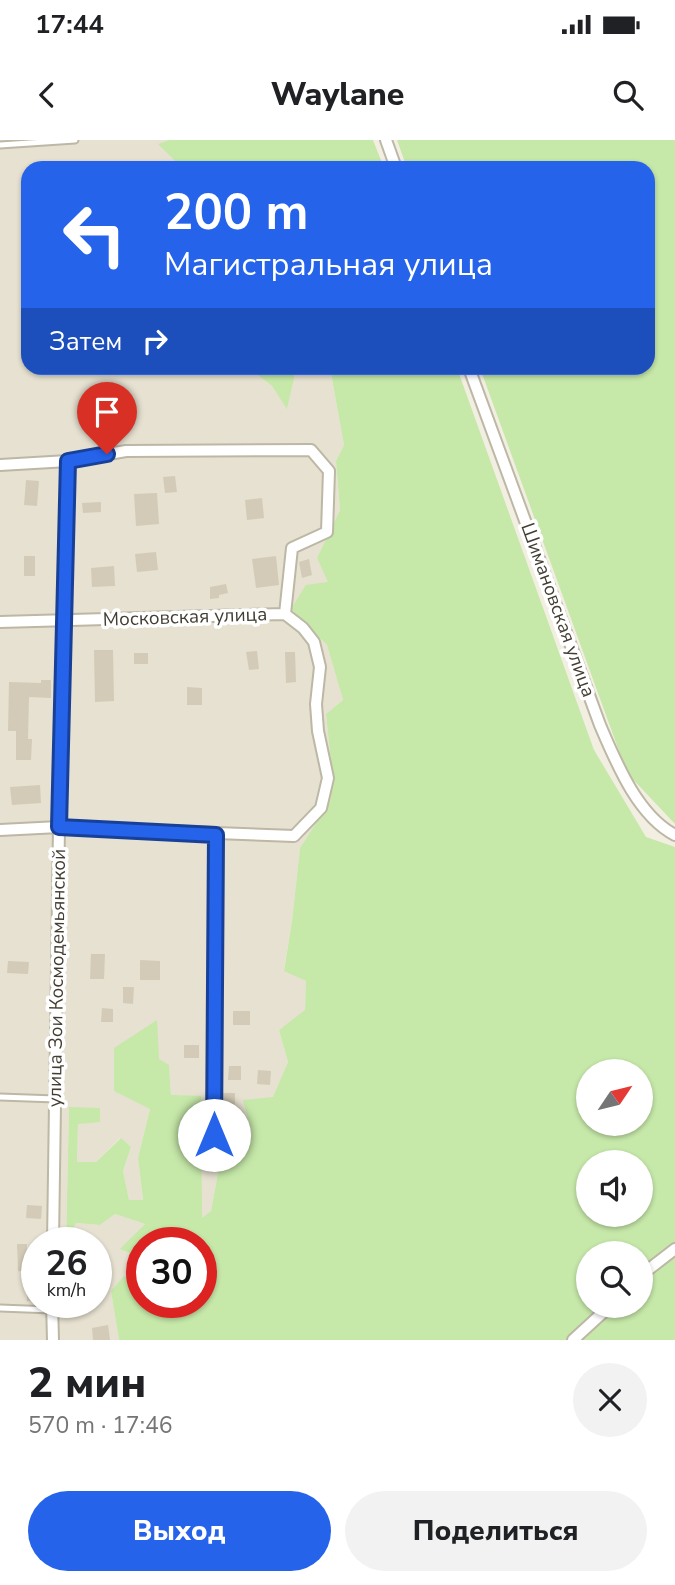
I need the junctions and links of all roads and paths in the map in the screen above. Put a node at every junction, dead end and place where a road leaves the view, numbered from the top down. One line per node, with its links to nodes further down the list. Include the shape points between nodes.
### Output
1 (75, 140): 3 (lane)
2 (386, 140): 4 (street)
3 (0, 145)
4 (394, 161)
5 (472, 375): 14 (street, Шимановская улица, via 624,781 663,828)
6 (68, 461): 7 (street); 8 (street, via 126,451 310,450 329,471 327,532 292,548); 9 (street, улица Зои Космодемьянской)
7 (0, 465)
8 (285, 614): 9 (street, Московская улица); 13 (street, via 314,642 320,667 316,704 328,778 321,807 294,836)
9 (64, 621): 10 (street, Московская улица); 11 (street, улица Зои Космодемьянской)
10 (0, 622)
11 (59, 827): 12 (street); 13 (street); 16 (street, улица Зои Космодемьянской)
12 (0, 830)
13 (216, 835): 17 (street)
14 (675, 835)
15 (0, 1097): 16 (lane)
16 (55, 1099): 18 (street, улица Зои Космодемьянской)
17 (214, 1162)
18 (53, 1227)
19 (675, 1249): 20 (street)
20 (653, 1266)
21 (21, 1307): 22 (lane)
22 (0, 1308)
23 (52, 1318): 25 (street)
24 (597, 1318): 26 (street)
25 (53, 1340)
26 (573, 1340)

